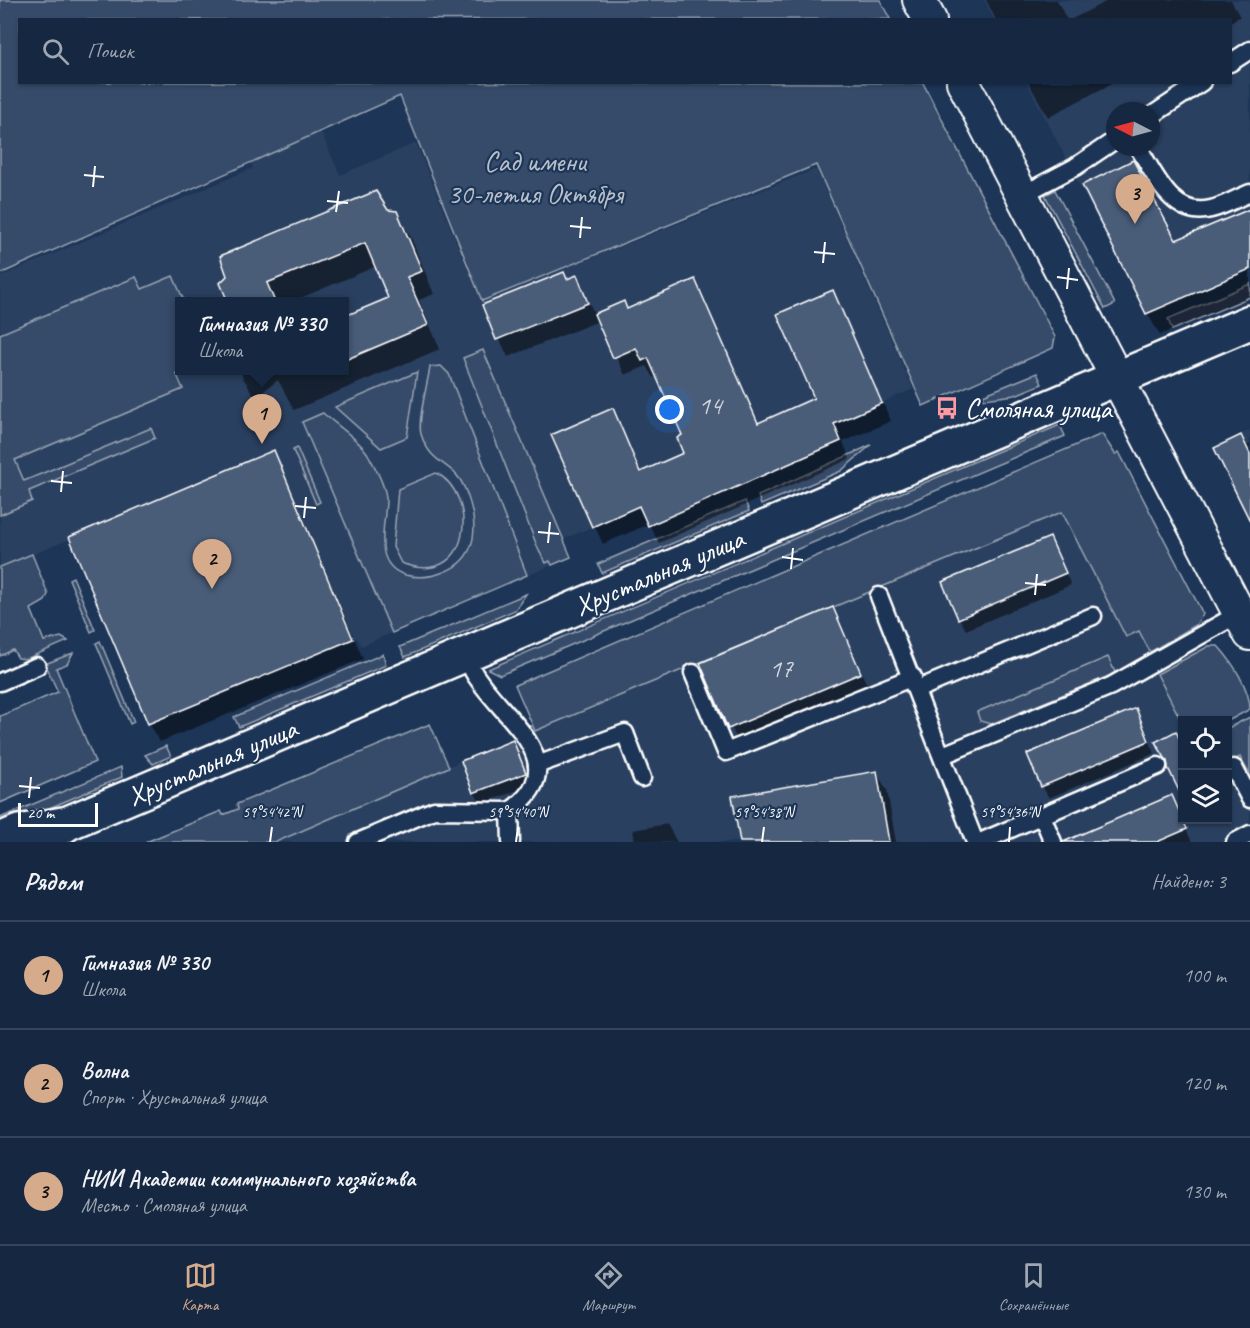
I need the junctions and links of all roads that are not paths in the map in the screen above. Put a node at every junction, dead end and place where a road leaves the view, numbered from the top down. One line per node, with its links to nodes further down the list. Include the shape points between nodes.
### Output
1 (919, 0): 2 (street)
2 (929, 18)
3 (1250, 50): 4 (lane)
4 (1232, 62)
5 (964, 84): 11 (street)
6 (1199, 84): 7 (lane)
7 (1160, 110)
8 (1106, 146): 11 (lane)
9 (1144, 156): 10 (lane, via 1180,207 1194,211 1210,209)
10 (1250, 193)
11 (1022, 195): 13 (street)
12 (1250, 322): 13 (street, Хрустальная улица)
13 (1117, 378): 16 (street); 17 (street, Хрустальная улица)
14 (879, 596): 21 (lane)
15 (1093, 616): 21 (lane)
16 (1245, 624): 22 (lane, via 1111,686)
17 (466, 654): 23 (lane, via 477,679 525,735); 30 (street, Хрустальная улица)
18 (37, 666): 20 (lane)
19 (693, 673): 21 (lane, via 726,752)
20 (0, 682)
21 (915, 683): 22 (lane)
22 (943, 755): 36 (lane)
23 (537, 765): 26 (lane, via 625,733); 28 (lane, via 536,784 527,798)
24 (1158, 766): 29 (lane)
25 (1234, 768): 27 (lane)
26 (642, 778)
27 (1250, 799)
28 (510, 811): 34 (lane, via 434,810); 35 (lane)
29 (1042, 816): 36 (lane); 37 (lane)
30 (68, 823): 32 (street, Хрустальная улица, via 19,832); 33 (street, Хрустальная улица)
31 (1250, 834): 38 (lane)
32 (0, 840)
33 (40, 842)
34 (358, 842)
35 (511, 842)
36 (978, 842)
37 (1053, 842)
38 (1235, 842)

